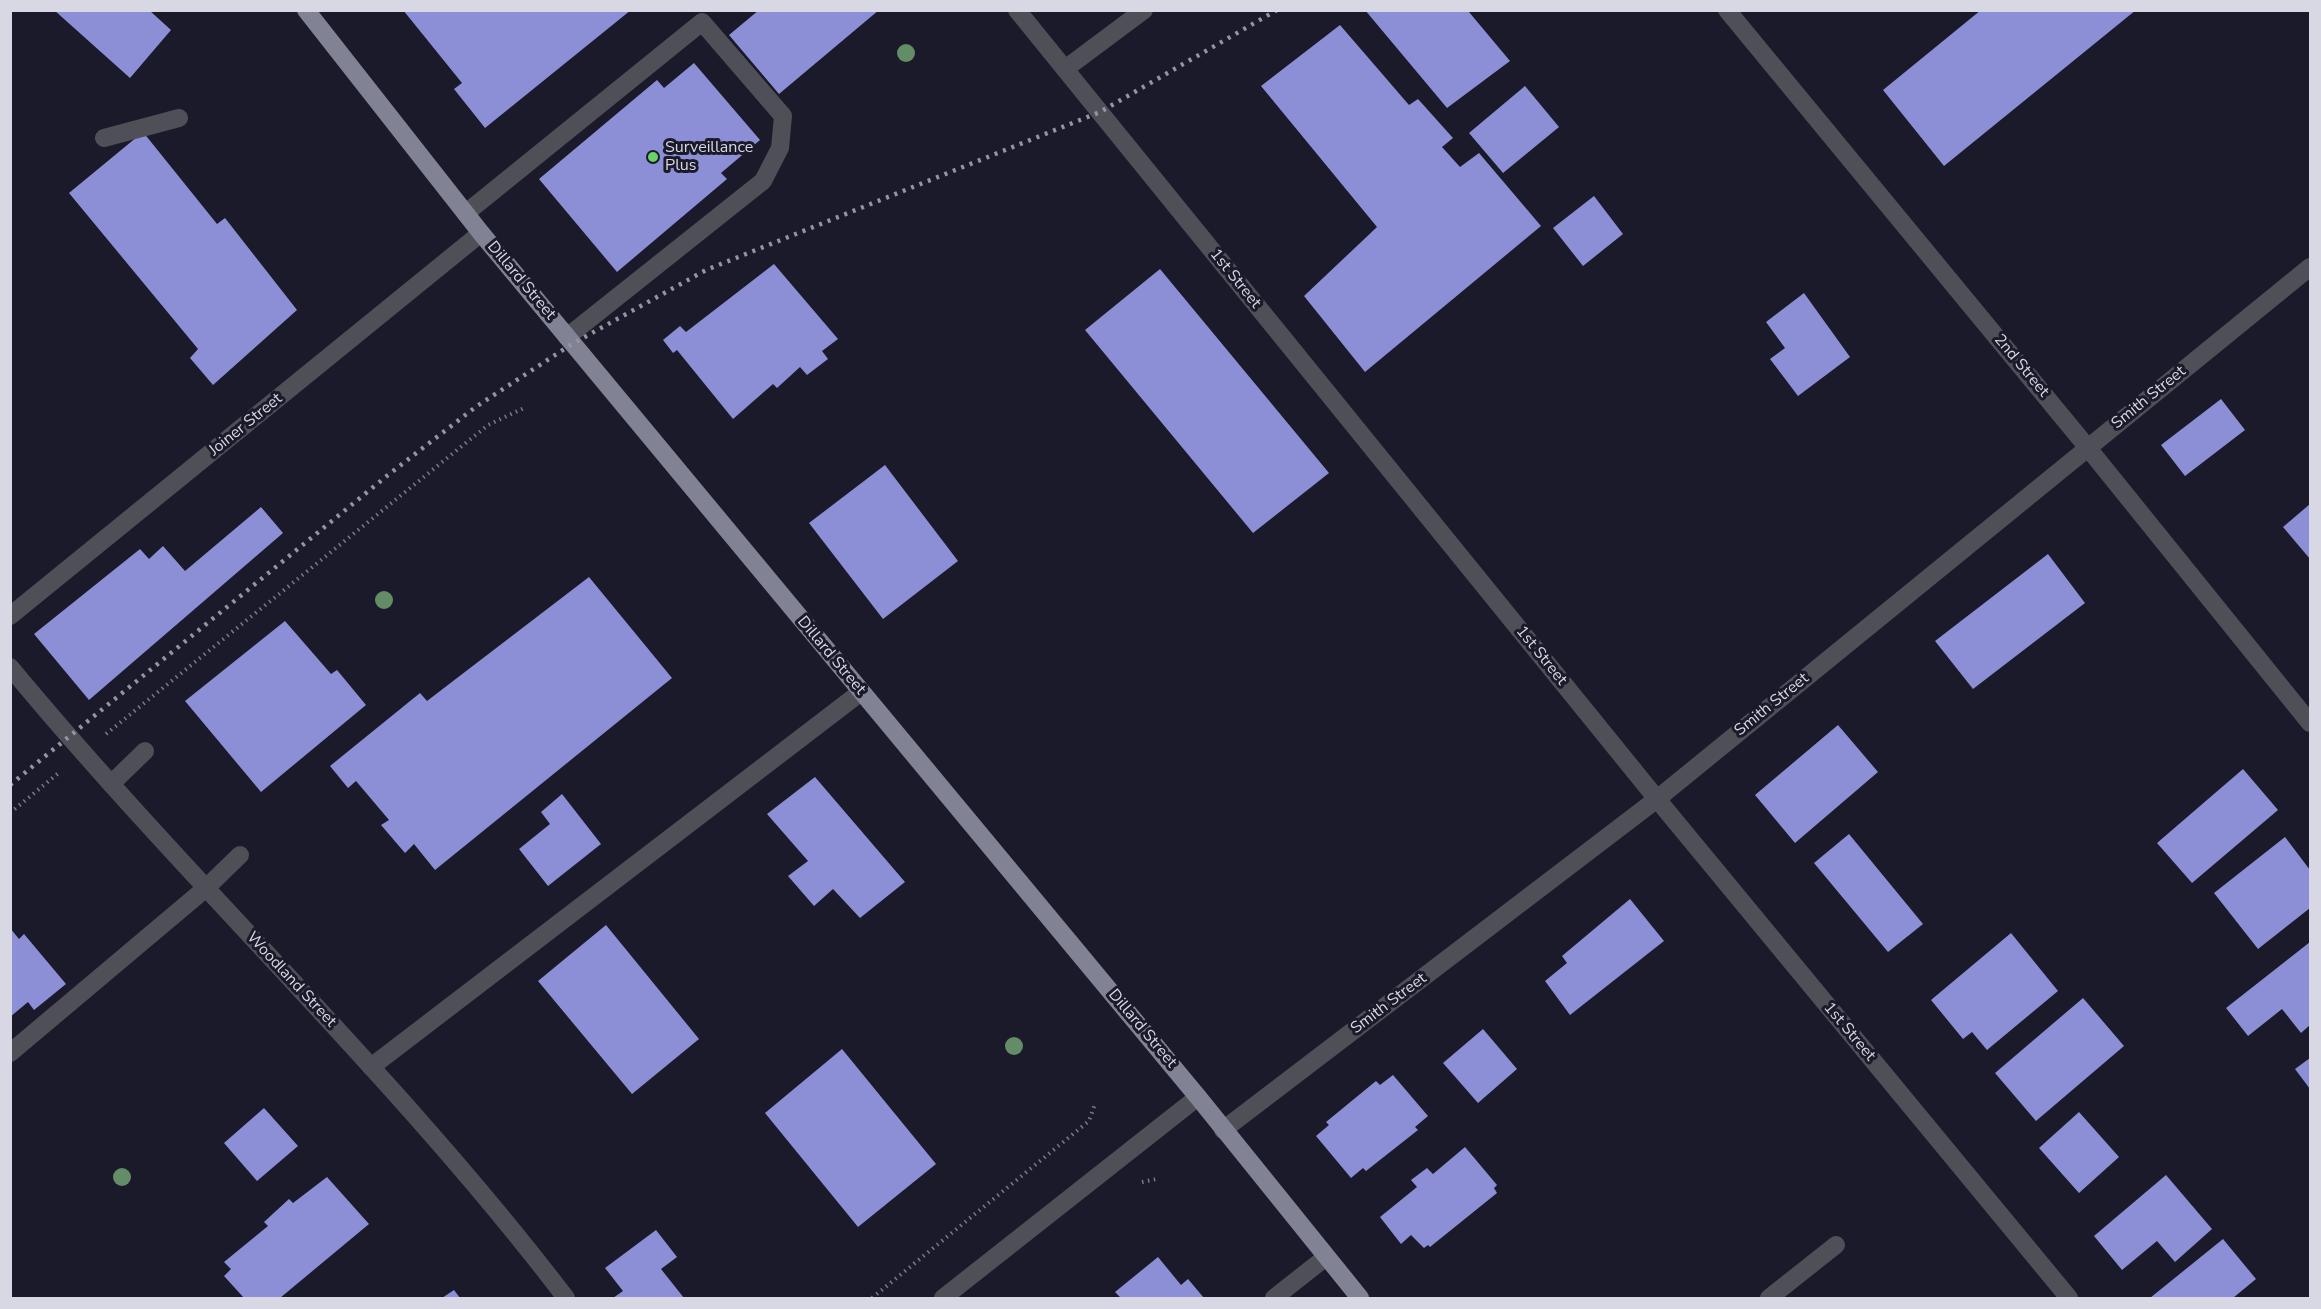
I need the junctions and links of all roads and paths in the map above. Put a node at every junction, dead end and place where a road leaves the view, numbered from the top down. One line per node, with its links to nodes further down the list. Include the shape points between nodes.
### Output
1 (306, 10): 8 (main road, Dillard Street)
2 (1017, 10): 5 (street, 1st Street)
3 (1144, 10): 5 (street)
4 (1727, 10): 13 (street, 2nd Street)
5 (1065, 69): 21 (street, 1st Street)
6 (179, 118): 7 (street)
7 (104, 138)
8 (466, 213): 9 (main road, Dillard Street); 11 (street, via 702,22 783,116 780,148 763,181)
9 (481, 233): 11 (main road, Dillard Street); 14 (street, Joiner Street)
10 (2310, 267): 13 (street, Smith Street)
11 (567, 337): 16 (main road, Dillard Street)
12 (524, 408): 19 (path, via 488,425)
13 (2088, 448): 17 (street, 2nd Street); 21 (street, Smith Street)
14 (10, 616)
15 (10, 667): 19 (street, Woodland Street)
16 (861, 692): 26 (street); 27 (main road, Dillard Street)
17 (2310, 723)
18 (145, 751): 20 (street)
19 (82, 753): 20 (street, Woodland Street); 22 (path)
20 (111, 784): 24 (street, Woodland Street)
21 (1657, 799): 29 (street, Smith Street); 38 (street, 1st Street)
22 (10, 813)
23 (240, 855): 24 (street)
24 (206, 888): 25 (street); 26 (street, Woodland Street)
25 (10, 1053)
26 (371, 1067): 32 (street, Woodland Street, via 520,1238)
27 (1198, 1097): 29 (main road, Dillard Street); 34 (street)
28 (1095, 1104): 33 (path, via 1089,1121)
29 (1223, 1130): 31 (main road, Dillard Street)
30 (1836, 1245): 37 (street)
31 (1326, 1257): 35 (street); 36 (main road, Dillard Street)
32 (566, 1299)
33 (872, 1299)
34 (943, 1299)
35 (1274, 1299)
36 (1360, 1299)
37 (1769, 1299)
38 (2069, 1299)

